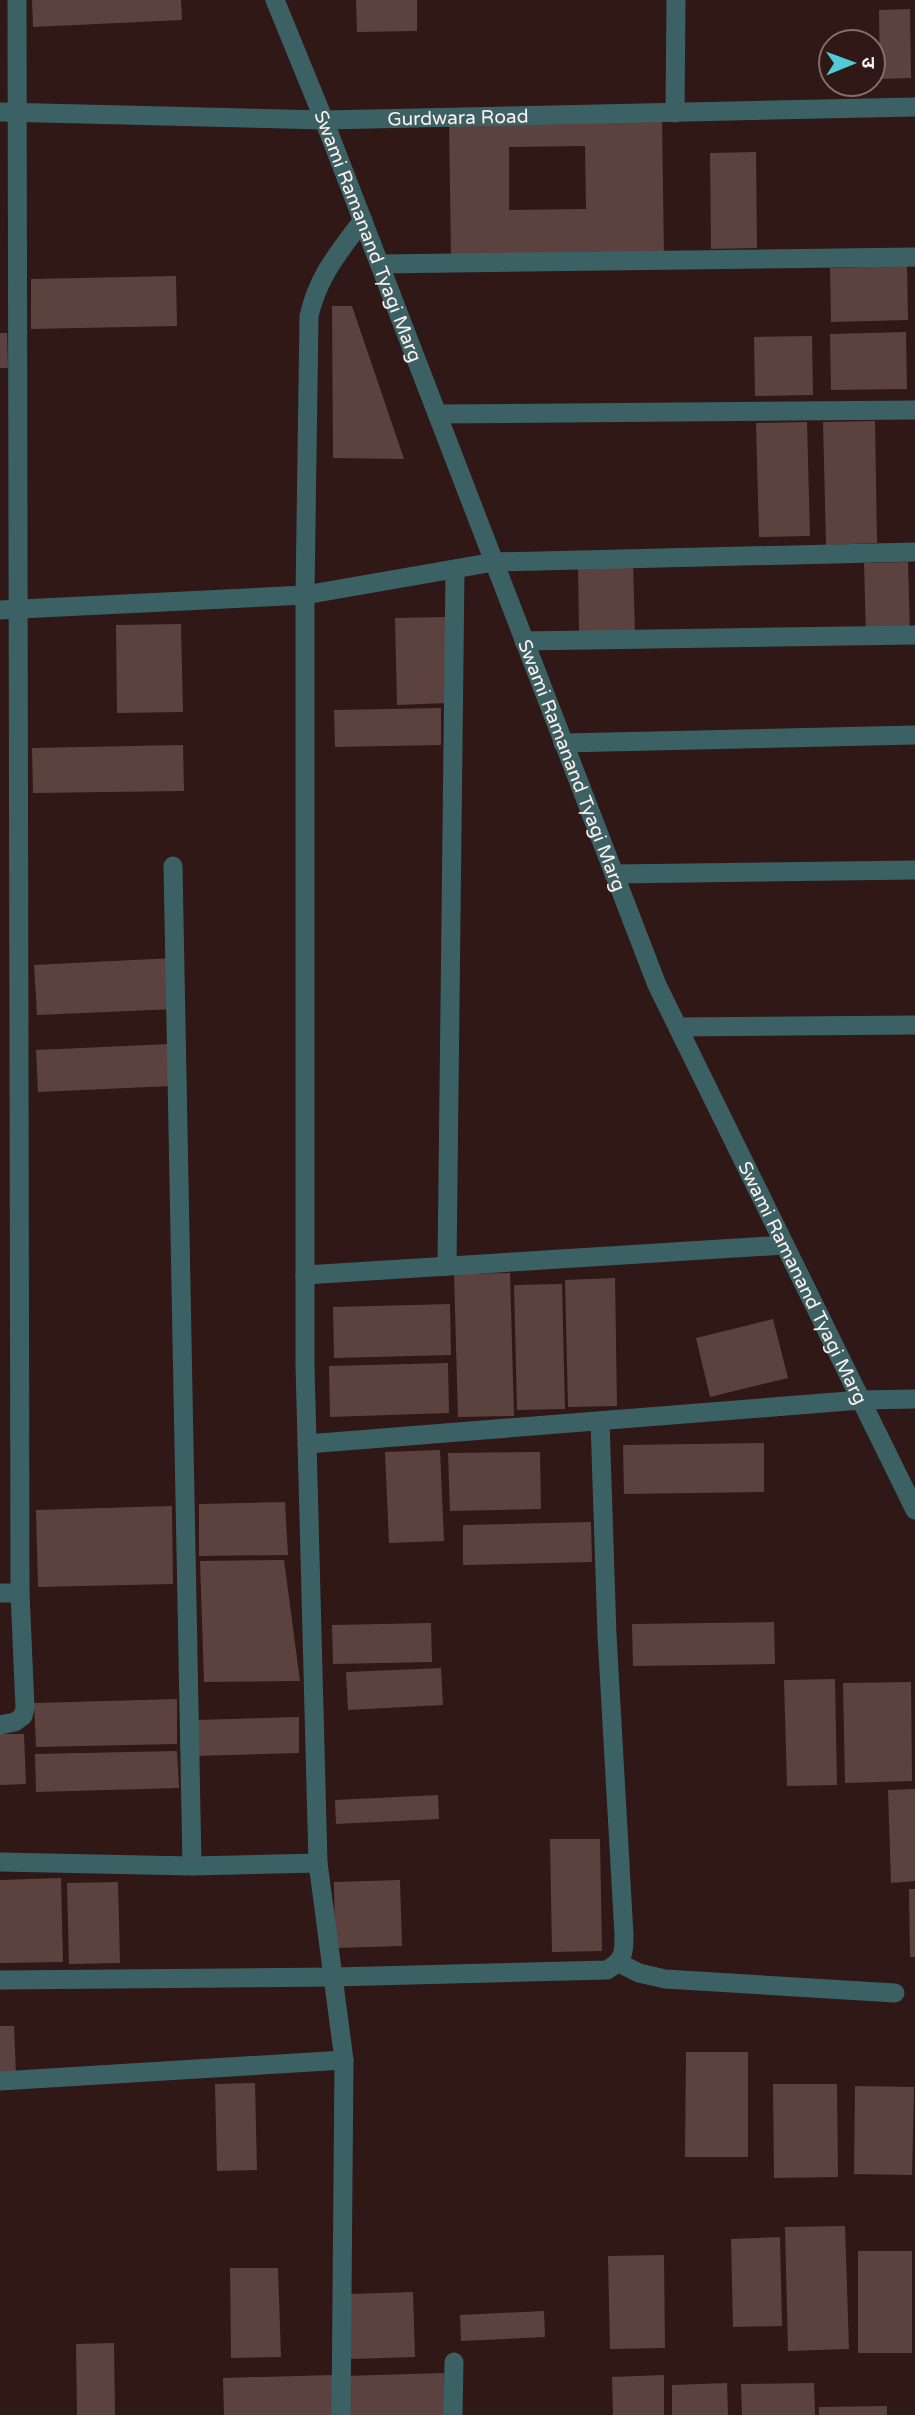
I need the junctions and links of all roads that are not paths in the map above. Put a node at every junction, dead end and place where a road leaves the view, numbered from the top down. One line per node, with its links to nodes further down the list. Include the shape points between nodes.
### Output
1 (17, 0): 5 (street)
2 (275, 0): 7 (street, Swami Ramanand Tyagi Marg)
3 (676, 0): 6 (street)
4 (915, 107): 6 (street, Gurdwara Road)
5 (9, 112): 7 (street, Gurdwara Road); 17 (street)
6 (675, 113): 7 (street, Gurdwara Road)
7 (324, 120): 8 (street, Swami Ramanand Tyagi Marg)
8 (363, 220): 10 (street, Swami Ramanand Tyagi Marg); 16 (street, via 322,275 309,316)
9 (915, 257): 10 (street)
10 (380, 264): 12 (street, Swami Ramanand Tyagi Marg)
11 (915, 410): 12 (street)
12 (437, 414): 14 (street, Swami Ramanand Tyagi Marg)
13 (915, 552): 14 (street)
14 (494, 562): 15 (street); 19 (street, Swami Ramanand Tyagi Marg)
15 (455, 569): 16 (street); 28 (street)
16 (305, 595): 17 (street); 29 (street)
17 (9, 609): 35 (street)
18 (915, 635): 19 (street)
19 (524, 641): 21 (street, Swami Ramanand Tyagi Marg)
20 (915, 735): 21 (street)
21 (563, 743): 24 (street, Swami Ramanand Tyagi Marg)
22 (173, 866): 40 (street)
23 (915, 870): 24 (street)
24 (614, 874): 26 (street, Swami Ramanand Tyagi Marg)
25 (915, 1025): 26 (street)
26 (678, 1027): 27 (street, Swami Ramanand Tyagi Marg)
27 (785, 1245): 28 (street); 31 (street, Swami Ramanand Tyagi Marg)
28 (447, 1266): 29 (street)
29 (305, 1275): 33 (street)
30 (915, 1399): 31 (street)
31 (861, 1400): 32 (street); 34 (street, Swami Ramanand Tyagi Marg)
32 (600, 1421): 33 (street); 41 (street, via 624,1935)
33 (307, 1444): 39 (street)
34 (915, 1510)
35 (20, 1592): 36 (street); 37 (street, via 25,1708 16,1722)
36 (0, 1593)
37 (0, 1725)
38 (0, 1862): 40 (street)
39 (318, 1863): 40 (street); 42 (street)
40 (192, 1866)
41 (619, 1963): 42 (street, via 607,1970); 44 (street, via 665,1979)
42 (334, 1977): 43 (street); 45 (street)
43 (0, 1980)
44 (895, 1993)
45 (344, 2060): 46 (street); 48 (street)
46 (0, 2081)
47 (454, 2362): 49 (street)
48 (341, 2415)
49 (453, 2415)

